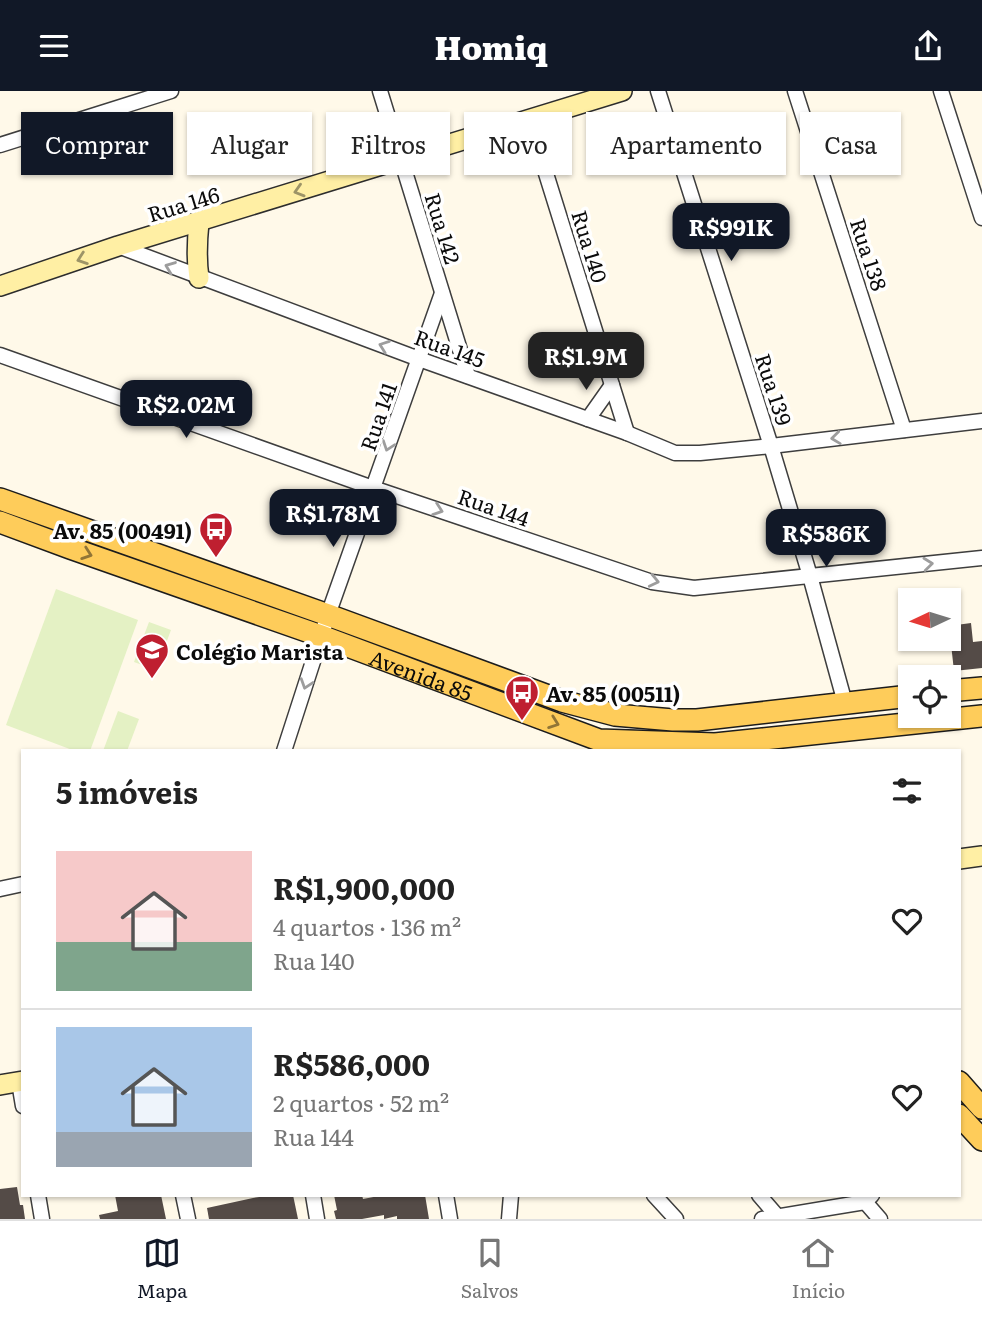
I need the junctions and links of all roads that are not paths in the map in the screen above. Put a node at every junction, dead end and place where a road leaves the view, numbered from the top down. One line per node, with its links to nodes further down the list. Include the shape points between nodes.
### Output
1 (171, 91): 9 (street)
2 (380, 91): 7 (street, Rua 142)
3 (622, 91): 8 (street, Rua 146)
4 (658, 91): 28 (street, Rua 139)
5 (795, 91): 26 (street, Rua 138)
6 (940, 91): 13 (street)
7 (386, 112)
8 (552, 112)
9 (0, 145)
10 (350, 175): 14 (street, Rua 146, one-way to 14)
11 (406, 175): 18 (street, Rua 142)
12 (546, 175): 23 (street, Rua 140)
13 (981, 215)
14 (199, 222): 15 (street, Rua 146); 16 (street, via 196,259)
15 (118, 246): 16 (street, Rua 145, one-way to 15); 17 (street, Rua 146, one-way to 17)
16 (200, 278): 21 (street, Rua 145, one-way to 16)
17 (0, 286)
18 (442, 293): 21 (street, Rua 141); 22 (street, Rua 142)
19 (0, 345): 20 (street, Rua 144)
20 (5, 357): 29 (street, Rua 144)
21 (419, 359): 22 (street, Rua 145); 29 (street, Rua 141, one-way to 29)
22 (468, 376): 24 (street, Rua 145)
23 (612, 385): 24 (street); 27 (street, Rua 140)
24 (588, 419): 27 (street, Rua 145)
25 (982, 421): 26 (street, Rua 145)
26 (904, 430): 28 (street, Rua 145, one-way to 28)
27 (627, 433): 28 (street, Rua 145, via 675,453)
28 (771, 446): 33 (street, Rua 139)
29 (373, 488): 33 (street, Rua 144, one-way to 33, via 652,582 694,588); 34 (street, Rua 141)
30 (0, 499): 34 (main road, Avenida 85)
31 (0, 521): 35 (main road, Avenida 85, one-way to 35)
32 (982, 558): 33 (street, Rua 144, one-way to 32)
33 (810, 576): 39 (street, Rua 139)
34 (328, 615): 35 (street, Rua 141); 41 (main road, Avenida 85, via 562,701 615,716)
35 (321, 636): 42 (main road, Avenida 85, one-way to 42); 45 (street, Rua 141, one-way to 45)
36 (982, 688): 37 (main road)
37 (961, 690)
38 (898, 697): 39 (main road, Avenida 85)
39 (845, 703): 41 (main road, Avenida 85)
40 (982, 716): 43 (main road, Avenida 85)
41 (697, 720): 44 (main road)
42 (599, 740): 44 (main road, Avenida 85); 46 (main road)
43 (770, 744): 44 (main road, Avenida 85)
44 (715, 747)
45 (285, 749)
46 (616, 749)
47 (982, 856): 48 (street)
48 (961, 859)
49 (21, 884): 50 (street)
50 (0, 889)
51 (14, 1083): 53 (street)
52 (961, 1084): 54 (main road)
53 (21, 1101)
54 (982, 1108)
55 (961, 1120): 56 (main road)
56 (982, 1140)
57 (38, 1197): 67 (street)
58 (183, 1197): 68 (street)
59 (313, 1197): 69 (street)
60 (446, 1197): 70 (street)
61 (511, 1197): 71 (street)
62 (656, 1197): 72 (street)
63 (761, 1197): 66 (street)
64 (865, 1197): 65 (street); 74 (street)
65 (841, 1201): 66 (street)
66 (778, 1217): 73 (street)
67 (42, 1219)
68 (188, 1219)
69 (317, 1219)
70 (450, 1219)
71 (509, 1219)
72 (676, 1219)
73 (762, 1219)
74 (880, 1219)

